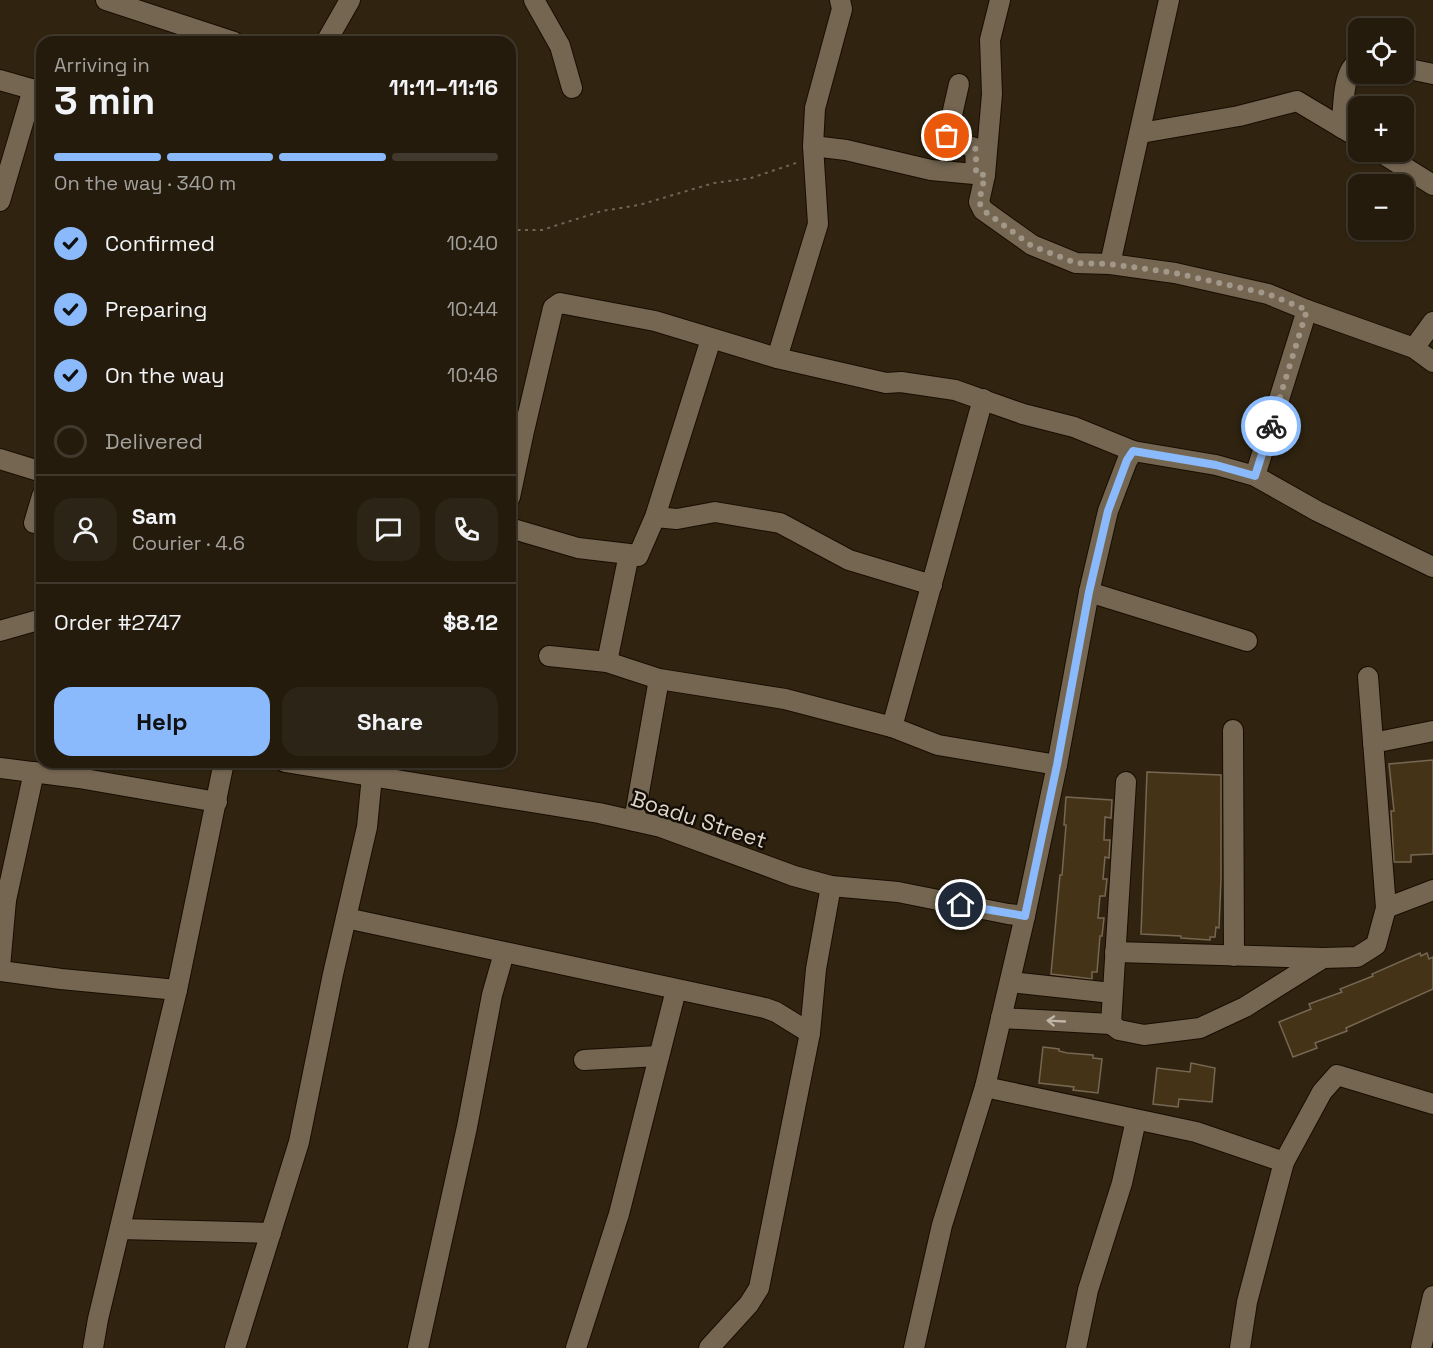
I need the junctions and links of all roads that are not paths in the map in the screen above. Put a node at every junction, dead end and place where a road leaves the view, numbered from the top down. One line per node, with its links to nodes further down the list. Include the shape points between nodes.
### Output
1 (106, 0): 7 (street)
2 (350, 0): 8 (street)
3 (534, 0): 14 (street, via 560,46)
4 (840, 0): 20 (street, via 842,9 815,108)
5 (1000, 0): 22 (street, via 990,40 992,94)
6 (1169, 0): 19 (street)
7 (216, 36)
8 (329, 36)
9 (1414, 70): 11 (street)
10 (1348, 72): 17 (street)
11 (1433, 74)
12 (0, 80): 15 (street)
13 (959, 84): 22 (street, via 947,136 975,148)
14 (572, 88)
15 (36, 90)
16 (36, 97): 24 (street)
17 (1342, 128): 18 (street); 19 (street, via 1297,100 1239,116)
18 (1348, 132)
19 (1141, 133): 25 (street)
20 (813, 146): 22 (street, via 931,170); 30 (street, via 818,224)
21 (1396, 162): 23 (street)
22 (981, 174): 25 (street, via 979,202 983,210 1032,246 1076,263)
23 (1433, 185)
24 (0, 201)
25 (1110, 264): 26 (street, via 1251,290)
26 (1307, 310): 29 (street); 37 (street)
27 (1433, 322): 29 (street)
28 (711, 339): 30 (street); 33 (street, via 656,321 560,303 553,308); 39 (street)
29 (1414, 348): 31 (street)
30 (777, 358): 32 (street, via 886,383 955,390)
31 (1433, 362)
32 (983, 399): 34 (street, via 1074,427); 44 (street)
33 (517, 433)
34 (1133, 451): 37 (street); 45 (street, via 1108,511)
35 (0, 459): 36 (street)
36 (36, 470)
37 (1255, 476): 43 (street)
38 (36, 516): 40 (street)
39 (655, 518): 42 (street, via 638,556); 44 (street, via 677,519 715,512 780,523 849,560)
40 (34, 523)
41 (516, 530): 42 (street, via 578,548)
42 (629, 554): 50 (street)
43 (1433, 567)
44 (932, 585): 53 (street)
45 (1089, 592): 48 (street); 57 (street)
46 (36, 621): 47 (street)
47 (0, 631)
48 (1247, 641)
49 (549, 656): 50 (street)
50 (607, 662): 52 (street)
51 (1368, 677): 56 (street)
52 (659, 679): 53 (street, via 785,699); 65 (street)
53 (892, 727): 57 (street, via 938,745)
54 (1233, 730): 74 (street)
55 (1433, 731): 56 (street)
56 (1373, 743): 69 (street)
57 (1057, 765): 70 (street)
58 (0, 768): 61 (street)
59 (223, 768): 64 (street)
60 (322, 768): 62 (street, Boadu Street)
61 (34, 772): 64 (street); 68 (street)
62 (372, 776): 65 (street, Boadu Street); 71 (street, via 367,827)
63 (1125, 782): 72 (street)
64 (217, 802): 79 (street)
65 (634, 821): 66 (street, Boadu Street)
66 (831, 886): 70 (street, Boadu Street, via 898,892); 84 (street, via 816,969)
67 (1433, 890): 69 (street)
68 (3, 900): 76 (street)
69 (1386, 908): 75 (street, via 1376,945 1357,957)
70 (1025, 916): 78 (street)
71 (346, 918): 73 (street); 92 (street, via 299,1142)
72 (1115, 952): 74 (street); 81 (street)
73 (504, 953): 80 (street); 96 (street)
74 (1234, 956): 75 (street)
75 (1323, 958): 83 (street, via 1245,1007 1200,1028 1144,1035 1119,1030)
76 (0, 967)
77 (0, 972): 79 (street)
78 (1010, 982): 81 (street); 82 (street)
79 (177, 990): 91 (street)
80 (676, 990): 84 (street, via 776,1012); 85 (street)
81 (1112, 993): 83 (street)
82 (1001, 1018): 83 (street, one-way to 82); 87 (street)
83 (1111, 1024)
84 (810, 1032): 98 (street, via 759,1288)
85 (659, 1056): 86 (street); 97 (street, via 619,1214)
86 (584, 1060)
87 (984, 1087): 89 (street); 99 (street, via 942,1225)
88 (1433, 1104): 90 (street, via 1336,1075 1322,1092)
89 (1136, 1120): 90 (street, via 1196,1132); 100 (street, via 1122,1183 1088,1290)
90 (1284, 1161): 101 (street, via 1247,1302)
91 (120, 1229): 92 (street); 94 (street, via 98,1319)
92 (271, 1233): 95 (street)
93 (1433, 1296): 102 (street)
94 (100, 1347)
95 (235, 1348)
96 (418, 1348)
97 (576, 1348)
98 (709, 1348)
99 (914, 1348)
100 (1076, 1348)
101 (1240, 1348)
102 (1421, 1348)

